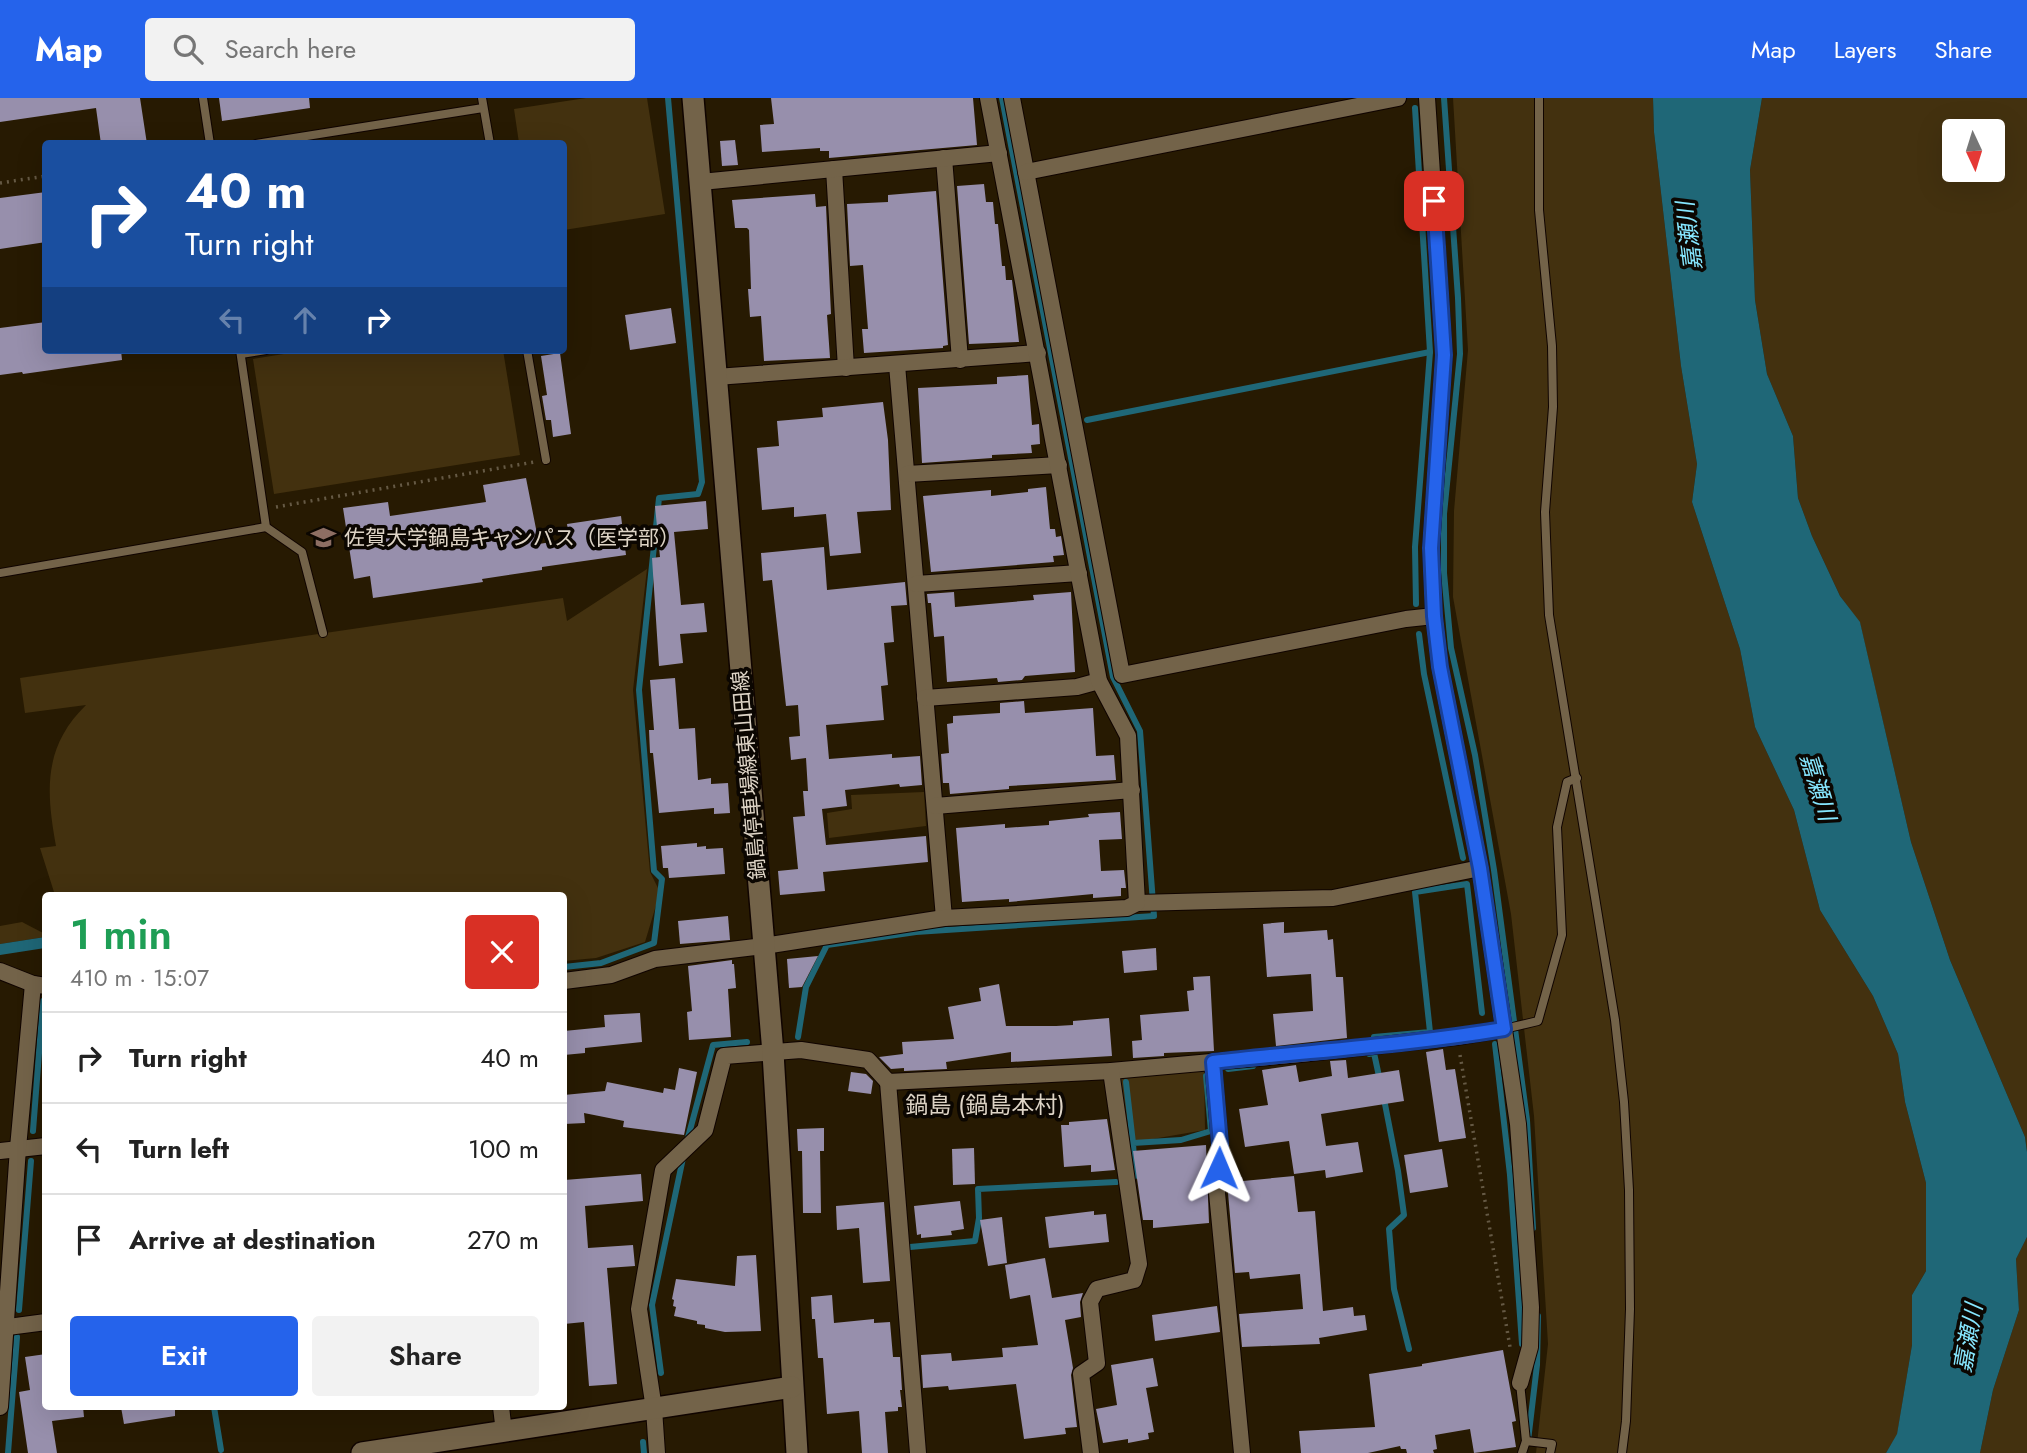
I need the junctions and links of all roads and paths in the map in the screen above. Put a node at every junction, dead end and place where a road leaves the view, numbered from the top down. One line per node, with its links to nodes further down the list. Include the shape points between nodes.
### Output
1 (203, 98): 10 (lane)
2 (482, 98): 9 (lane)
3 (693, 98): 18 (main road, 鍋島停車場線東山田線)
4 (988, 98): 13 (street)
5 (1012, 98): 16 (street)
6 (1398, 98): 16 (street)
7 (1427, 98): 35 (street, via 1444,355 1431,548)
8 (1539, 98): 39 (lane, via 1539,210 1553,407 1545,555 1549,615)
9 (483, 108): 11 (lane); 12 (lane)
10 (209, 140)
11 (281, 140)
12 (489, 140)
13 (999, 153): 14 (street); 22 (street)
14 (944, 158): 15 (street); 23 (street)
15 (834, 169): 18 (street); 25 (street)
16 (1026, 172): 35 (street, via 1122,676)
17 (42, 177): 19 (path)
18 (701, 182): 26 (main road, 鍋島停車場線東山田線)
19 (0, 183)
20 (240, 354): 30 (lane)
21 (528, 354): 27 (lane)
22 (1038, 354): 23 (street); 28 (street)
23 (960, 360): 24 (street)
24 (897, 365): 25 (street); 29 (street)
25 (846, 368): 26 (street)
26 (716, 377): 45 (main road, 鍋島停車場線東山田線)
27 (546, 460): 30 (path)
28 (1059, 465): 29 (street); 33 (street)
29 (906, 474): 34 (street)
30 (263, 509): 31 (lane)
31 (266, 527): 32 (lane); 36 (lane, via 302,552)
32 (0, 573)
33 (1079, 573): 34 (street); 37 (street)
34 (916, 584): 38 (street)
35 (1434, 616): 42 (street)
36 (323, 633)
37 (1099, 681): 38 (street, via 1077,687); 40 (street, via 1128,736)
38 (925, 698): 41 (street)
39 (1577, 778): 49 (lane, via 1567,782 1557,827 1562,935 1538,1021); 76 (lane, via 1624,1102 1630,1308)
40 (1132, 790): 41 (street); 43 (street)
41 (934, 806): 44 (street)
42 (1480, 868): 43 (street, via 1333,898); 49 (street)
43 (1137, 903): 44 (street, via 1127,908)
44 (944, 918): 45 (street)
45 (764, 946): 47 (street, via 655,959 611,975); 51 (main road, 鍋島停車場線東山田線)
46 (0, 971): 48 (street)
47 (567, 981)
48 (39, 985): 56 (street)
49 (1504, 1029): 50 (street); 61 (street, via 1518,1124 1531,1307 1530,1347)
50 (1457, 1037): 52 (street); 60 (path)
51 (773, 1053): 54 (street, via 801,1050 868,1060); 62 (main road, 鍋島停車場線東山田線); 64 (street, via 724,1056 705,1130 663,1170 639,1309)
52 (1213, 1062): 53 (street); 73 (street, via 1220,1144 1217,1193)
53 (1111, 1072): 54 (street); 72 (street, via 1139,1264 1134,1280 1097,1289 1090,1302 1097,1363 1081,1374)
54 (888, 1082): 71 (street)
55 (42, 1146): 56 (street)
56 (18, 1148): 57 (street); 59 (street)
57 (0, 1151)
58 (42, 1323): 59 (street)
59 (3, 1328): 63 (street)
60 (1511, 1351)
61 (1520, 1383): 67 (lane)
62 (792, 1387): 64 (main road); 70 (main road, 鍋島停車場線東山田線)
63 (0, 1407)
64 (654, 1409): 66 (main road); 69 (street)
65 (502, 1410): 66 (street)
66 (504, 1432): 68 (main road, via 461,1442)
67 (1526, 1441): 74 (lane); 75 (lane, via 1552,1444)
68 (362, 1453)
69 (657, 1453)
70 (797, 1453)
71 (918, 1453)
72 (1091, 1453)
73 (1242, 1453)
74 (1522, 1453)
75 (1550, 1453)
76 (1622, 1453)

